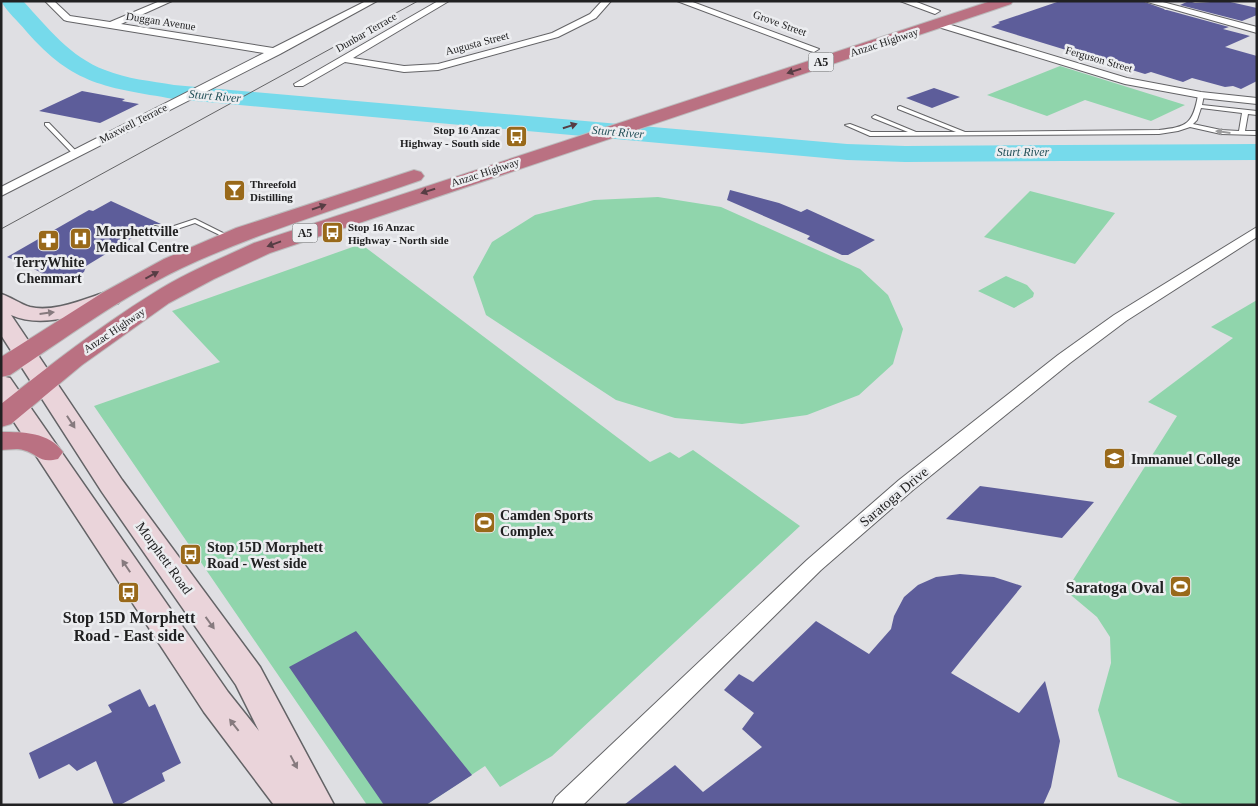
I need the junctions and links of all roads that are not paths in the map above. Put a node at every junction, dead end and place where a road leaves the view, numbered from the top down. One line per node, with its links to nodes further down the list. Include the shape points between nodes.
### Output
1 (49, 1): 12 (street, Duggan Avenue, via 67,18)
2 (168, 1): 12 (street)
3 (374, 1): 16 (street, Maxwell Terrace)
4 (445, 1): 18 (street, Dunbar Terrace)
5 (607, 1): 18 (street, Augusta Street, via 593,16 555,35 438,67 404,69)
6 (681, 1): 15 (street, Grove Street)
7 (904, 1): 11 (street, Ferguson Street)
8 (964, 1): 11 (highway, Anzac Highway / A5)
9 (1006, 1): 11 (highway, Anzac Highway / A5)
10 (1148, 1): 13 (street)
11 (937, 17): 14 (highway, Anzac Highway / A5); 15 (highway, Anzac Highway / A5); 22 (street, Ferguson Street, via 1125,81)
12 (110, 25): 16 (street, Duggan Avenue)
13 (1257, 30)
14 (887, 41): 15 (highway, via 837,51); 19 (highway, Anzac Highway / A5)
15 (814, 49): 17 (highway, Anzac Highway / A5)
16 (276, 52): 38 (street, Maxwell Terrace)
17 (794, 55): 19 (highway); 21 (highway, Anzac Highway / A5)
18 (343, 59): 20 (street, Dunbar Terrace)
19 (828, 60): 41 (highway, Anzac Highway / A5, one-way to 41)
20 (299, 84)
21 (672, 94)
22 (1200, 100): 23 (street, Ferguson Street, via 1243,98); 25 (lane); 31 (lane, via 1197,116)
23 (1257, 101)
24 (900, 108): 36 (lane)
25 (1245, 112): 26 (lane); 33 (lane)
26 (1257, 114)
27 (875, 117): 35 (lane)
28 (592, 120): 32 (highway, one-way to 28)
29 (47, 124): 38 (lane)
30 (848, 125): 35 (lane, via 870,134)
31 (1189, 125): 33 (lane, one-way to 31); 36 (lane, via 1159,132)
32 (568, 127)
33 (1242, 133): 34 (lane)
34 (1257, 133)
35 (918, 134): 36 (lane)
36 (967, 134)
37 (516, 144): 39 (highway, Anzac Highway / A5)
38 (75, 153): 40 (street, Maxwell Terrace)
39 (365, 191): 41 (highway); 44 (highway, Anzac Highway / A5, one-way to 39)
40 (1, 192)
41 (387, 205): 50 (highway, Anzac Highway / A5, one-way to 50, via 262,248 206,274 161,298)
42 (155, 228): 44 (lane, via 166,231 195,221)
43 (1257, 231): 57 (street, Saratoga Drive, via 1112,324 906,485 814,565)
44 (230, 238): 45 (highway, Anzac Highway / A5, one-way to 44, via 172,264)
45 (110, 298): 46 (street, one-way to 45, via 24,313 43,314); 48 (highway, Anzac Highway / A5)
46 (1, 301)
47 (1, 317): 48 (street, Morphett Road)
48 (25, 352): 49 (highway, Anzac Highway / A5); 50 (street, Morphett Road)
49 (1, 369)
50 (44, 382): 52 (highway, Anzac Highway / A5); 56 (street, Morphett Road, one-way to 56, via 112,486 248,676)
51 (1, 383): 52 (street)
52 (9, 412): 54 (street)
53 (1, 441): 54 (highway, via 28,440)
54 (48, 452): 55 (street, one-way to 54, via 216,702)
55 (296, 805)
56 (316, 805)
57 (565, 805)

